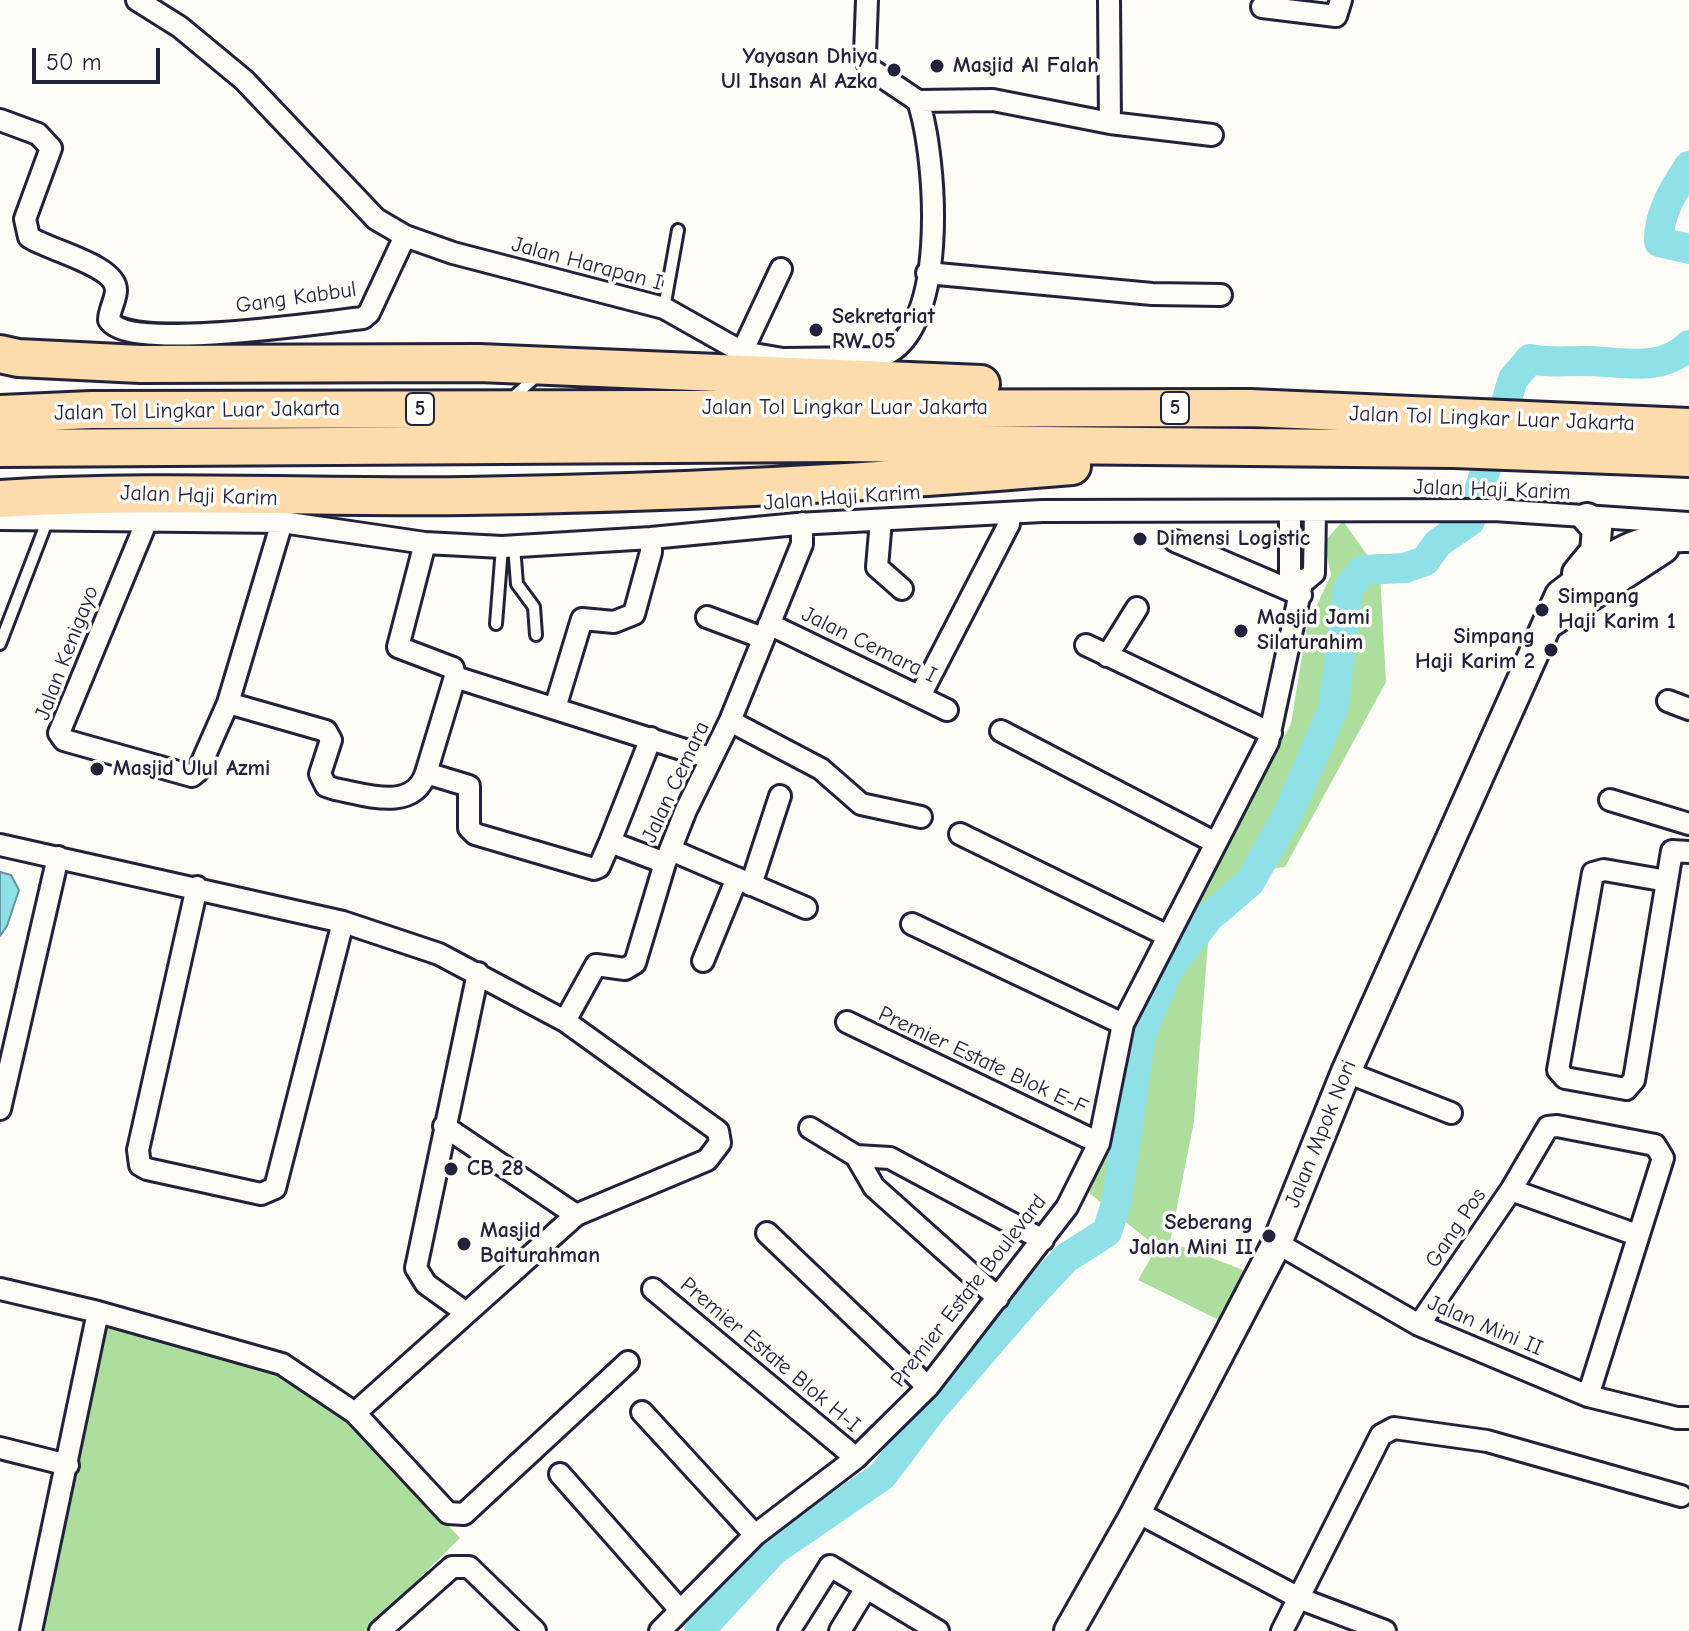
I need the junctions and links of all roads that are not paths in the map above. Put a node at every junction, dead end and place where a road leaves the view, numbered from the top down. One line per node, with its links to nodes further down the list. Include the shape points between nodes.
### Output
1 (137, 0): 11 (street, Jalan Harapan I, via 180,27 244,80 376,219)
2 (867, 0): 6 (street, via 869,68)
3 (1109, 0): 8 (street)
4 (1341, 0): 5 (street, via 1336,16)
5 (1262, 7)
6 (918, 101): 8 (street, via 993,100); 13 (street, Jalan Harapan I, via 932,161 934,228)
7 (0, 120): 11 (street, Gang Kabbul, via 38,134 51,148 25,219 29,237 106,270 116,292 110,325 141,335 363,318)
8 (1110, 123): 9 (street)
9 (1212, 135)
10 (678, 230): 15 (lane)
11 (405, 236): 15 (street, Jalan Harapan I)
12 (781, 269): 16 (street)
13 (927, 273): 14 (street, via 1152,294); 16 (street, Jalan Harapan I, via 915,327 907,340 884,356 783,359)
14 (1221, 295)
15 (664, 308): 16 (street, Jalan Harapan I)
16 (742, 352)
17 (0, 354): 18 (highway, via 140,364)
18 (549, 365): 19 (highway, via 1100,390); 20 (lane)
19 (1250, 408): 20 (highway, Jalan Tol Lingkar Luar Jakarta / 5); 23 (highway, Jalan Tol Lingkar Luar Jakarta / 5)
20 (501, 409): 21 (highway, Jalan Tol Lingkar Luar Jakarta / 5)
21 (0, 414)
22 (1689, 427): 24 (highway, Jalan Tol Lingkar Luar Jakarta / 5)
23 (1455, 433): 24 (highway, Jalan Tol Lingkar Luar Jakarta / 5); 25 (highway, Jalan Tol Lingkar Luar Jakarta / 5)
24 (1524, 436): 27 (highway, Jalan Tol Lingkar Luar Jakarta / 5)
25 (1309, 447): 26 (highway, Jalan Tol Lingkar Luar Jakarta / 5, via 761,443); 28 (highway, via 713,491 79,494)
26 (0, 448)
27 (1689, 458)
28 (0, 499)
29 (1290, 511): 30 (street, Jalan Haji Karim); 31 (street, Jalan Haji Karim); 46 (street, via 1290,574)
30 (1315, 511): 34 (street, Jalan Haji Karim, via 1494,510); 46 (street, Premier Estate Boulevard, via 1314,573)
31 (1009, 513): 36 (street, Jalan Haji Karim); 58 (street, via 1009,524)
32 (49, 517): 33 (street, Jalan Haji Karim); 35 (street, Jalan Haji Karim); 54 (lane)
33 (148, 518): 37 (street, Jalan Haji Karim); 60 (street, Jalan Kenigayo, via 60,737 192,776)
34 (1587, 518): 39 (street, Jalan Haji Karim); 47 (main road, via 1597,529 1598,543)
35 (0, 519)
36 (881, 520): 38 (street, Jalan Haji Karim); 45 (street, via 877,567)
37 (282, 522): 43 (street, Jalan Haji Karim); 60 (street, Jalan Kenigayo)
38 (802, 523): 41 (street, Jalan Haji Karim); 52 (street, Jalan Cemara, via 802,544)
39 (1689, 523)
40 (1689, 537): 47 (main road, Jalan Mpok Nori, via 1662,536 1626,547); 51 (main road, Jalan Mpok Nori, via 1645,557)
41 (651, 538): 44 (street, Jalan Haji Karim); 61 (street, via 634,614 614,622 584,619)
42 (1175, 541): 46 (street, via 1275,584)
43 (425, 543): 44 (street, Jalan Haji Karim); 57 (street, via 398,647 453,668)
44 (508, 547): 50 (lane); 53 (lane, via 517,584 534,607)
45 (902, 589)
46 (1302, 589): 66 (street, Premier Estate Boulevard)
47 (1560, 595): 51 (main road, Jalan Mpok Nori)
48 (1137, 608): 56 (street)
49 (707, 617): 52 (street, Jalan Cemara I)
50 (496, 624)
51 (1548, 624): 93 (main road, Jalan Mpok Nori)
52 (766, 631): 58 (street, Jalan Cemara I); 64 (street, Jalan Cemara)
53 (536, 635)
54 (0, 644)
55 (1086, 645): 56 (street)
56 (1107, 656): 66 (street)
57 (455, 677): 61 (street); 69 (street)
58 (920, 696): 63 (street, Jalan Cemara I)
59 (1668, 701): 62 (street)
60 (228, 703): 69 (street, via 326,731 331,740 320,774 326,786 405,797 416,791)
61 (555, 708): 67 (street)
62 (1689, 709)
63 (947, 710)
64 (730, 721): 68 (street, Jalan Cemara); 72 (street, via 821,769 861,804)
65 (1001, 731): 76 (street)
66 (1271, 733): 76 (street, Premier Estate Boulevard)
67 (651, 738): 68 (street); 75 (street)
68 (710, 758): 79 (street, Jalan Cemara)
69 (426, 773): 75 (street, via 469,786 469,828 475,834 594,869)
70 (780, 796): 82 (street)
71 (1610, 800): 73 (street)
72 (921, 817)
73 (1689, 824)
74 (960, 834): 87 (street)
75 (610, 842): 79 (street)
76 (1216, 843): 87 (street, Premier Estate Boulevard)
77 (0, 845): 80 (street)
78 (1689, 852): 81 (street, via 1672,851)
79 (668, 856): 82 (street); 90 (street, Jalan Cemara, via 635,963 625,969 596,965)
80 (58, 857): 83 (street); 94 (street)
81 (1667, 881): 81 (street, via 1631,1085 1626,1089 1565,1078 1558,1070 1593,873 1604,870)
82 (744, 882): 84 (street); 88 (street)
83 (197, 887): 85 (street); 85 (street, via 138,1150 140,1165 147,1169 261,1194 275,1188)
84 (806, 908)
85 (343, 922): 89 (street, via 417,945)
86 (912, 924): 92 (street)
87 (1166, 935): 92 (street, Premier Estate Boulevard)
88 (703, 961)
89 (478, 973): 90 (street); 96 (street)
90 (565, 1021): 101 (street, via 714,1126 720,1136 718,1149 707,1160)
91 (847, 1022): 98 (street, Premier Estate Blok E-F)
92 (1123, 1024): 98 (street, Premier Estate Boulevard)
93 (1346, 1072): 95 (street); 105 (main road, Jalan Mpok Nori)
94 (0, 1109)
95 (1451, 1113)
96 (444, 1126): 101 (street); 110 (street, via 416,1268 423,1281)
97 (810, 1128): 99 (street)
98 (1099, 1143): 104 (street, Premier Estate Boulevard, via 1067,1207)
99 (856, 1156): 104 (street, via 890,1158); 108 (street, via 874,1187)
100 (1511, 1190): 103 (street, Gang Pos); 103 (street, via 1544,1130 1552,1125 1655,1145 1663,1158); 111 (street, Gang Pos)
101 (576, 1215): 110 (street)
102 (767, 1233): 113 (street)
103 (1637, 1235): 114 (street)
104 (1043, 1240): 108 (street, Premier Estate Boulevard)
105 (1277, 1243): 111 (street, Jalan Mini II); 123 (main road, Jalan Mpok Nori)
106 (0, 1289): 109 (street)
107 (653, 1289): 119 (street, Premier Estate Blok H-I)
108 (998, 1298): 113 (street, Premier Estate Boulevard)
109 (98, 1312): 116 (street, via 267,1358); 120 (street)
110 (465, 1312): 116 (street)
111 (1419, 1325): 114 (street, Jalan Mini II)
112 (628, 1362): 116 (street, via 461,1515 448,1513)
113 (928, 1387): 119 (street, Premier Estate Boulevard)
114 (1588, 1396): 117 (street, Jalan Mini II)
115 (642, 1412): 124 (street)
116 (355, 1413)
117 (1689, 1418)
118 (0, 1448): 120 (street)
119 (856, 1458): 124 (street, Premier Estate Boulevard)
120 (68, 1465): 128 (street)
121 (560, 1474): 127 (street)
122 (1681, 1496): 126 (street, via 1487,1441 1394,1428 1381,1435)
123 (1135, 1515): 126 (street); 135 (main road, Jalan Mpok Nori)
124 (755, 1535): 127 (street, Premier Estate Boulevard)
125 (866, 1588): 132 (street, via 830,1566); 133 (street); 134 (street)
126 (1298, 1603): 136 (street); 137 (street, via 1343,1612)
127 (680, 1610): 131 (street, Premier Estate Boulevard)
128 (31, 1631)
129 (380, 1631): 130 (street, via 460,1565 469,1567)
130 (535, 1631)
131 (660, 1631)
132 (789, 1631)
133 (840, 1631)
134 (938, 1631)
135 (1069, 1631)
136 (1282, 1631)
137 (1385, 1631)

